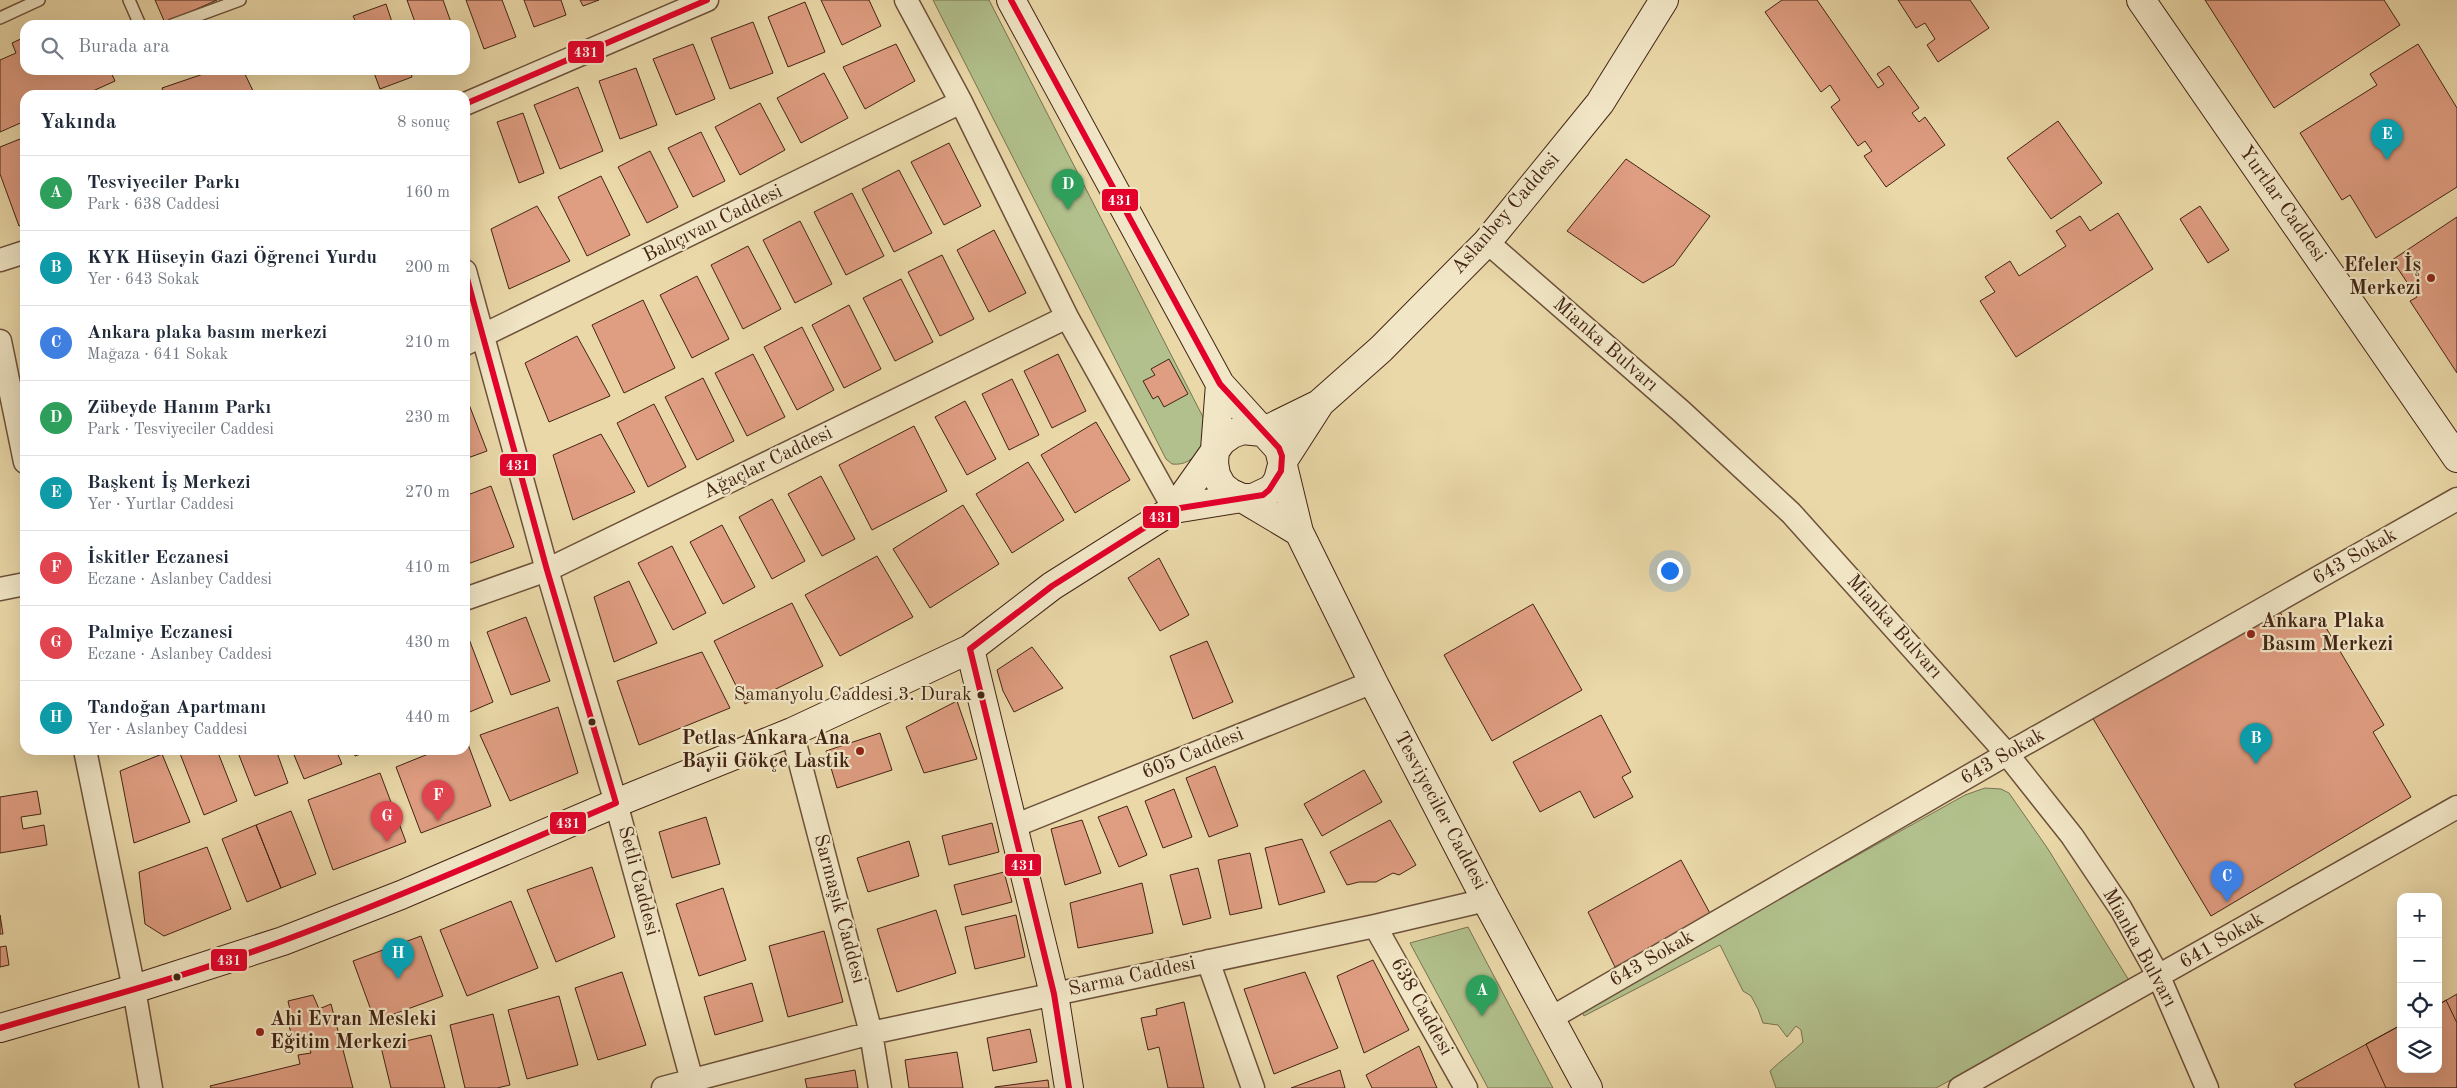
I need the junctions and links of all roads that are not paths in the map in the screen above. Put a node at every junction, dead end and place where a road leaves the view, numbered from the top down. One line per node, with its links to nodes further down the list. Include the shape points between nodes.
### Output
1 (39, 0): 9 (lane)
2 (129, 0): 10 (lane)
3 (240, 0): 11 (lane)
4 (707, 0): 12 (street)
5 (906, 0): 13 (street)
6 (1011, 0): 21 (street)
7 (1664, 0): 14 (street, Aslanbey Caddesi, via 1600,103)
8 (2141, 0): 25 (street, Yurtlar Caddesi)
9 (0, 18)
10 (138, 20)
11 (186, 20)
12 (470, 102)
13 (961, 102): 18 (street); 19 (street, Bahçıvan Caddesi)
14 (1487, 242): 22 (street, Aslanbey Caddesi, via 1381,349); 39 (street, Mianka Bulvarı, via 1681,411 1791,513)
15 (20, 254): 16 (street)
16 (0, 260)
17 (470, 305): 19 (street, Setli Caddesi)
18 (1067, 316): 30 (street); 32 (street, Ağaçlar Caddesi)
19 (475, 340): 32 (street, Setli Caddesi)
20 (0, 341): 24 (street)
21 (1220, 384): 23 (street); 26 (street)
22 (1319, 404): 23 (street); 27 (street)
23 (1262, 432): 26 (street, via 1243,430 1232,434 1222,441); 27 (street, via 1273,440)
24 (20, 438)
25 (2455, 449)
26 (1216, 452): 28 (street, via 1216,475 1222,486); 30 (street)
27 (1283, 461): 28 (street, via 1272,489 1252,498); 31 (street, Tesviyeciler Caddesi)
28 (1242, 498): 30 (street); 31 (street)
29 (2457, 499): 39 (street, 643 Sokak)
30 (1174, 508): 36 (street, via 1052,586)
31 (1299, 532): 37 (street, Tesviyeciler Caddesi)
32 (547, 570): 35 (street, Ağaçlar Caddesi); 41 (street, Setli Caddesi)
33 (20, 585): 34 (street)
34 (0, 589)
35 (470, 597)
36 (970, 650): 38 (street); 43 (street)
37 (1373, 682): 43 (street, 605 Caddesi); 44 (street, Tesviyeciler Caddesi)
38 (792, 732): 41 (street); 52 (street, Sarmaşık Caddesi)
39 (2007, 754): 47 (street, Mianka Bulvarı, via 2072,836 2121,909); 50 (street, 643 Sokak)
40 (86, 755): 48 (street)
41 (616, 803): 48 (street, via 365,910 283,941); 53 (street, Setli Caddesi)
42 (2457, 806): 47 (street, 641 Sokak)
43 (1014, 826): 49 (street)
44 (1486, 900): 45 (street, Sarma Caddesi); 50 (street, Tesviyeciler Caddesi)
45 (1375, 926): 46 (street, Sarma Caddesi); 59 (street, 638 Caddesi)
46 (1208, 961): 49 (street, Sarma Caddesi); 58 (street)
47 (2159, 977): 61 (street, 641 Sokak); 62 (street, Mianka Bulvarı)
48 (134, 989): 51 (street); 54 (street)
49 (1054, 994): 52 (street, Sarma Caddesi); 57 (street)
50 (1551, 1018): 60 (street, Tesviyeciler Caddesi)
51 (0, 1028)
52 (871, 1032): 53 (street, Sarma Caddesi); 56 (street, Sarmaşık Caddesi)
53 (693, 1084): 55 (street, Sarma Caddesi)
54 (151, 1088)
55 (663, 1088)
56 (880, 1088)
57 (1069, 1088)
58 (1253, 1088)
59 (1466, 1088)
60 (1588, 1088)
61 (1960, 1088)
62 (2207, 1088)

